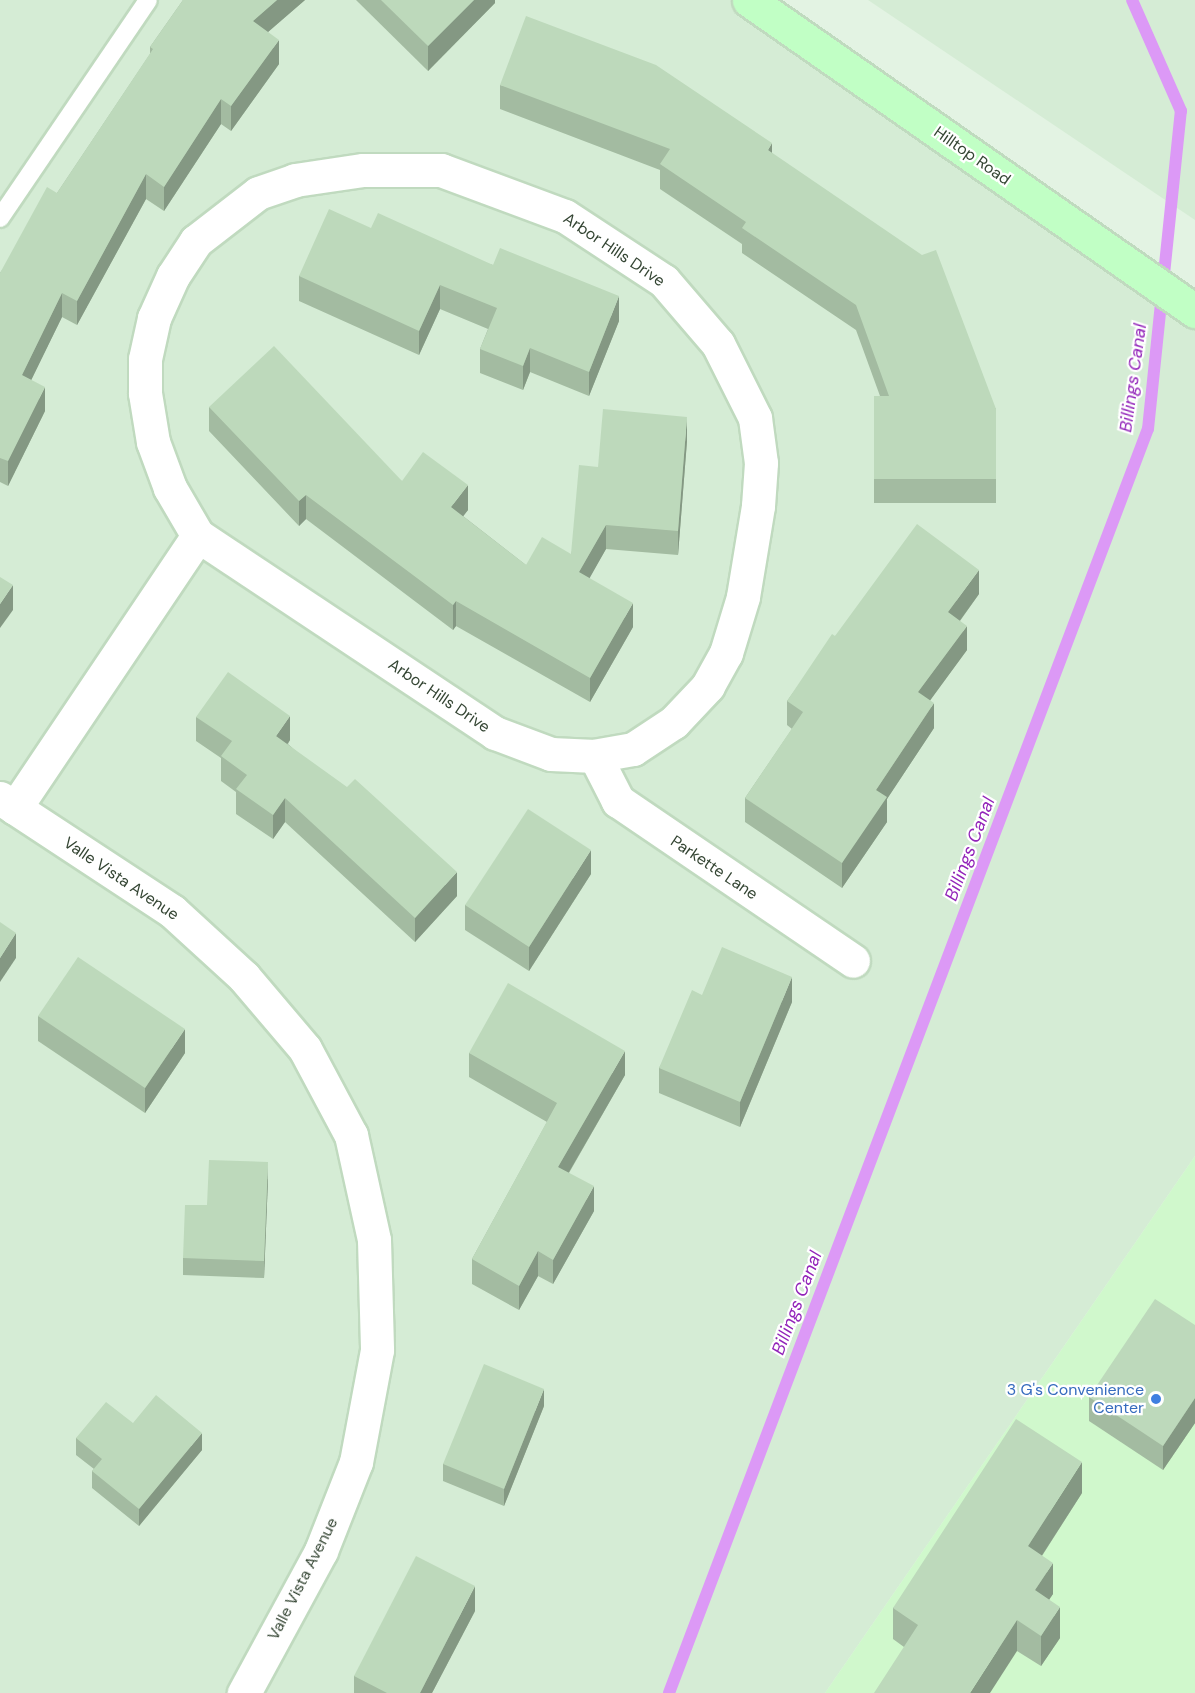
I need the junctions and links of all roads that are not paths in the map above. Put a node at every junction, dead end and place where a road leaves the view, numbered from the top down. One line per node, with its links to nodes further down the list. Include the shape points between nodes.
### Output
1 (148, 0): 3 (lane)
2 (749, 0): 4 (main road, Hilltop Road)
3 (0, 218)
4 (1191, 309)
5 (198, 536): 6 (street, Arbor Hills Drive, via 495,734 551,754); 6 (street, Arbor Hills Drive, via 170,488 153,442 145,393 145,359 154,318 173,276 196,241 258,193 295,180 363,170 441,170 565,216 664,281 718,344 755,418 761,463 743,597 726,653 708,686 674,722 633,749); 7 (street)
6 (595, 756): 8 (street, Parkette Lane, via 618,801)
7 (7, 803): 9 (street, Valle Vista Avenue, via 172,911 244,978 305,1048 351,1135 374,1240 377,1350 356,1462 321,1551)
8 (853, 961)
9 (244, 1693)

